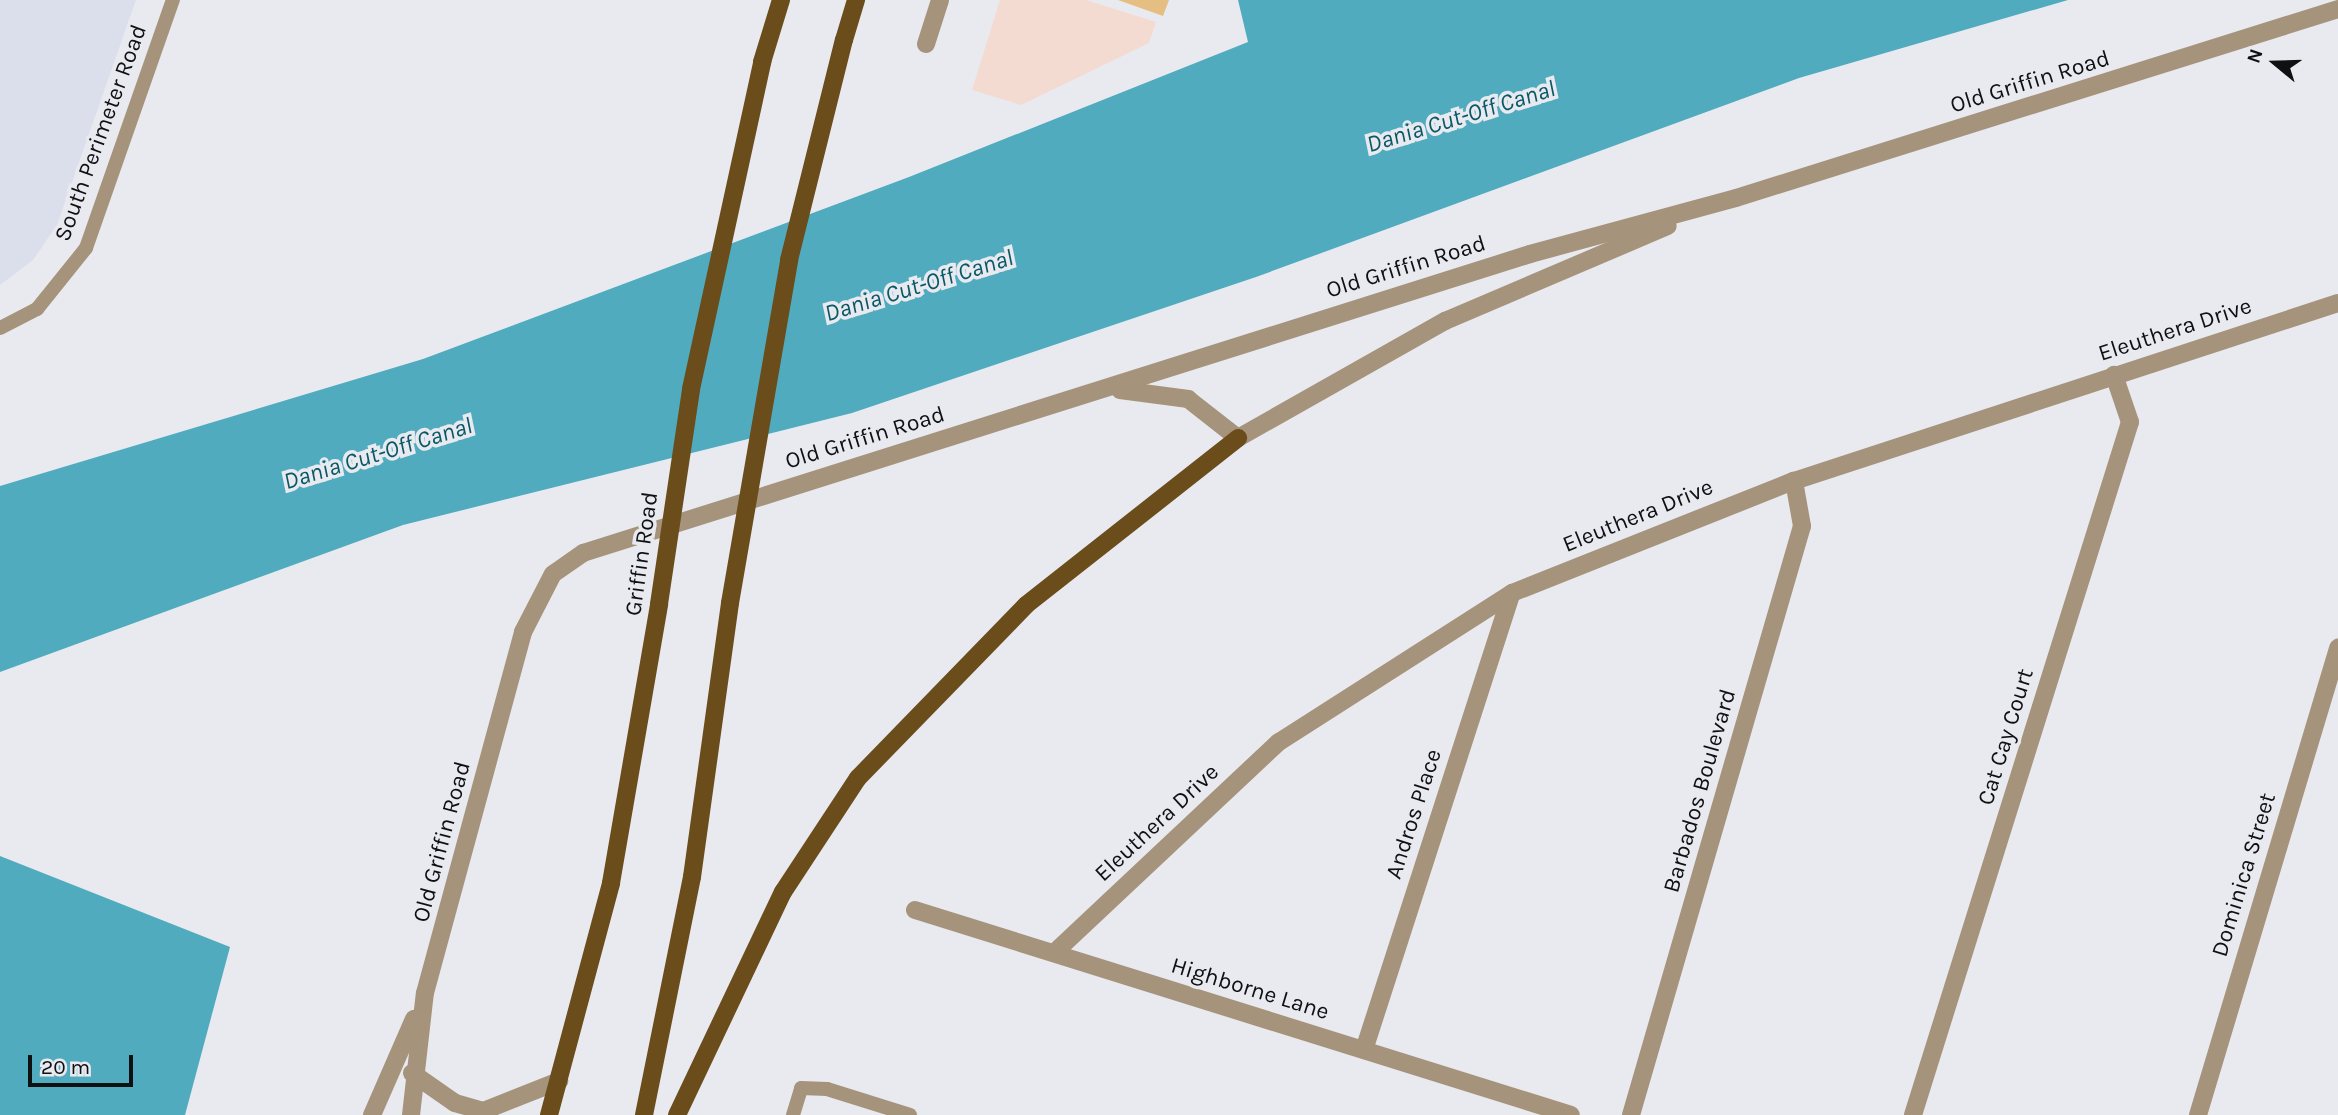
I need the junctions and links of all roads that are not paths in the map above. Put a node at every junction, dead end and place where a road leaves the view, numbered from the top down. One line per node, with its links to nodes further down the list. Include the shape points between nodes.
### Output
1 (173, 0): 9 (lane, South Perimeter Road, via 86,248 37,309)
2 (780, 0): 21 (main road, Griffin Road, bridge, via 762,62 691,389 614,870)
3 (856, 0): 25 (main road, bridge, via 789,260 730,603 692,877)
4 (940, 0): 6 (street)
5 (2338, 9): 7 (street, Old Griffin Road)
6 (926, 44)
7 (1736, 198): 11 (street, Old Griffin Road, via 1530,254); 12 (street, Old Griffin Road, via 1445,321)
8 (2338, 303): 10 (street, Eleuthera Drive)
9 (0, 328)
10 (2114, 375): 13 (street, Eleuthera Drive); 31 (street, Cat Cay Court, via 2130,422)
11 (1110, 390): 12 (street, via 1188,399); 18 (street, Old Griffin Road, via 621,538 553,573 523,632)
12 (1238, 438): 26 (main road, via 1026,605 858,778 783,892)
13 (1794, 481): 14 (street, Eleuthera Drive); 30 (street, Barbados Boulevard, via 1802,526)
14 (1512, 593): 17 (street, Eleuthera Drive, via 1279,742); 19 (street, Andros Place)
15 (2338, 648): 32 (street, Dominica Street)
16 (915, 910): 17 (street, Highborne Lane)
17 (1054, 953): 19 (street, Highborne Lane)
18 (425, 993): 20 (street, Old Griffin Road); 22 (street)
19 (1364, 1050): 29 (street, Highborne Lane)
20 (412, 1073): 21 (street, via 455,1103 483,1111); 23 (street, Old Griffin Road)
21 (559, 1081): 24 (main road, Griffin Road)
22 (372, 1115)
23 (411, 1115)
24 (549, 1115)
25 (644, 1115)
26 (677, 1115)
27 (793, 1115): 28 (lane, via 801,1088 827,1089)
28 (910, 1115)
29 (1571, 1115)
30 (1631, 1115)
31 (1913, 1115)
32 (2197, 1115)

